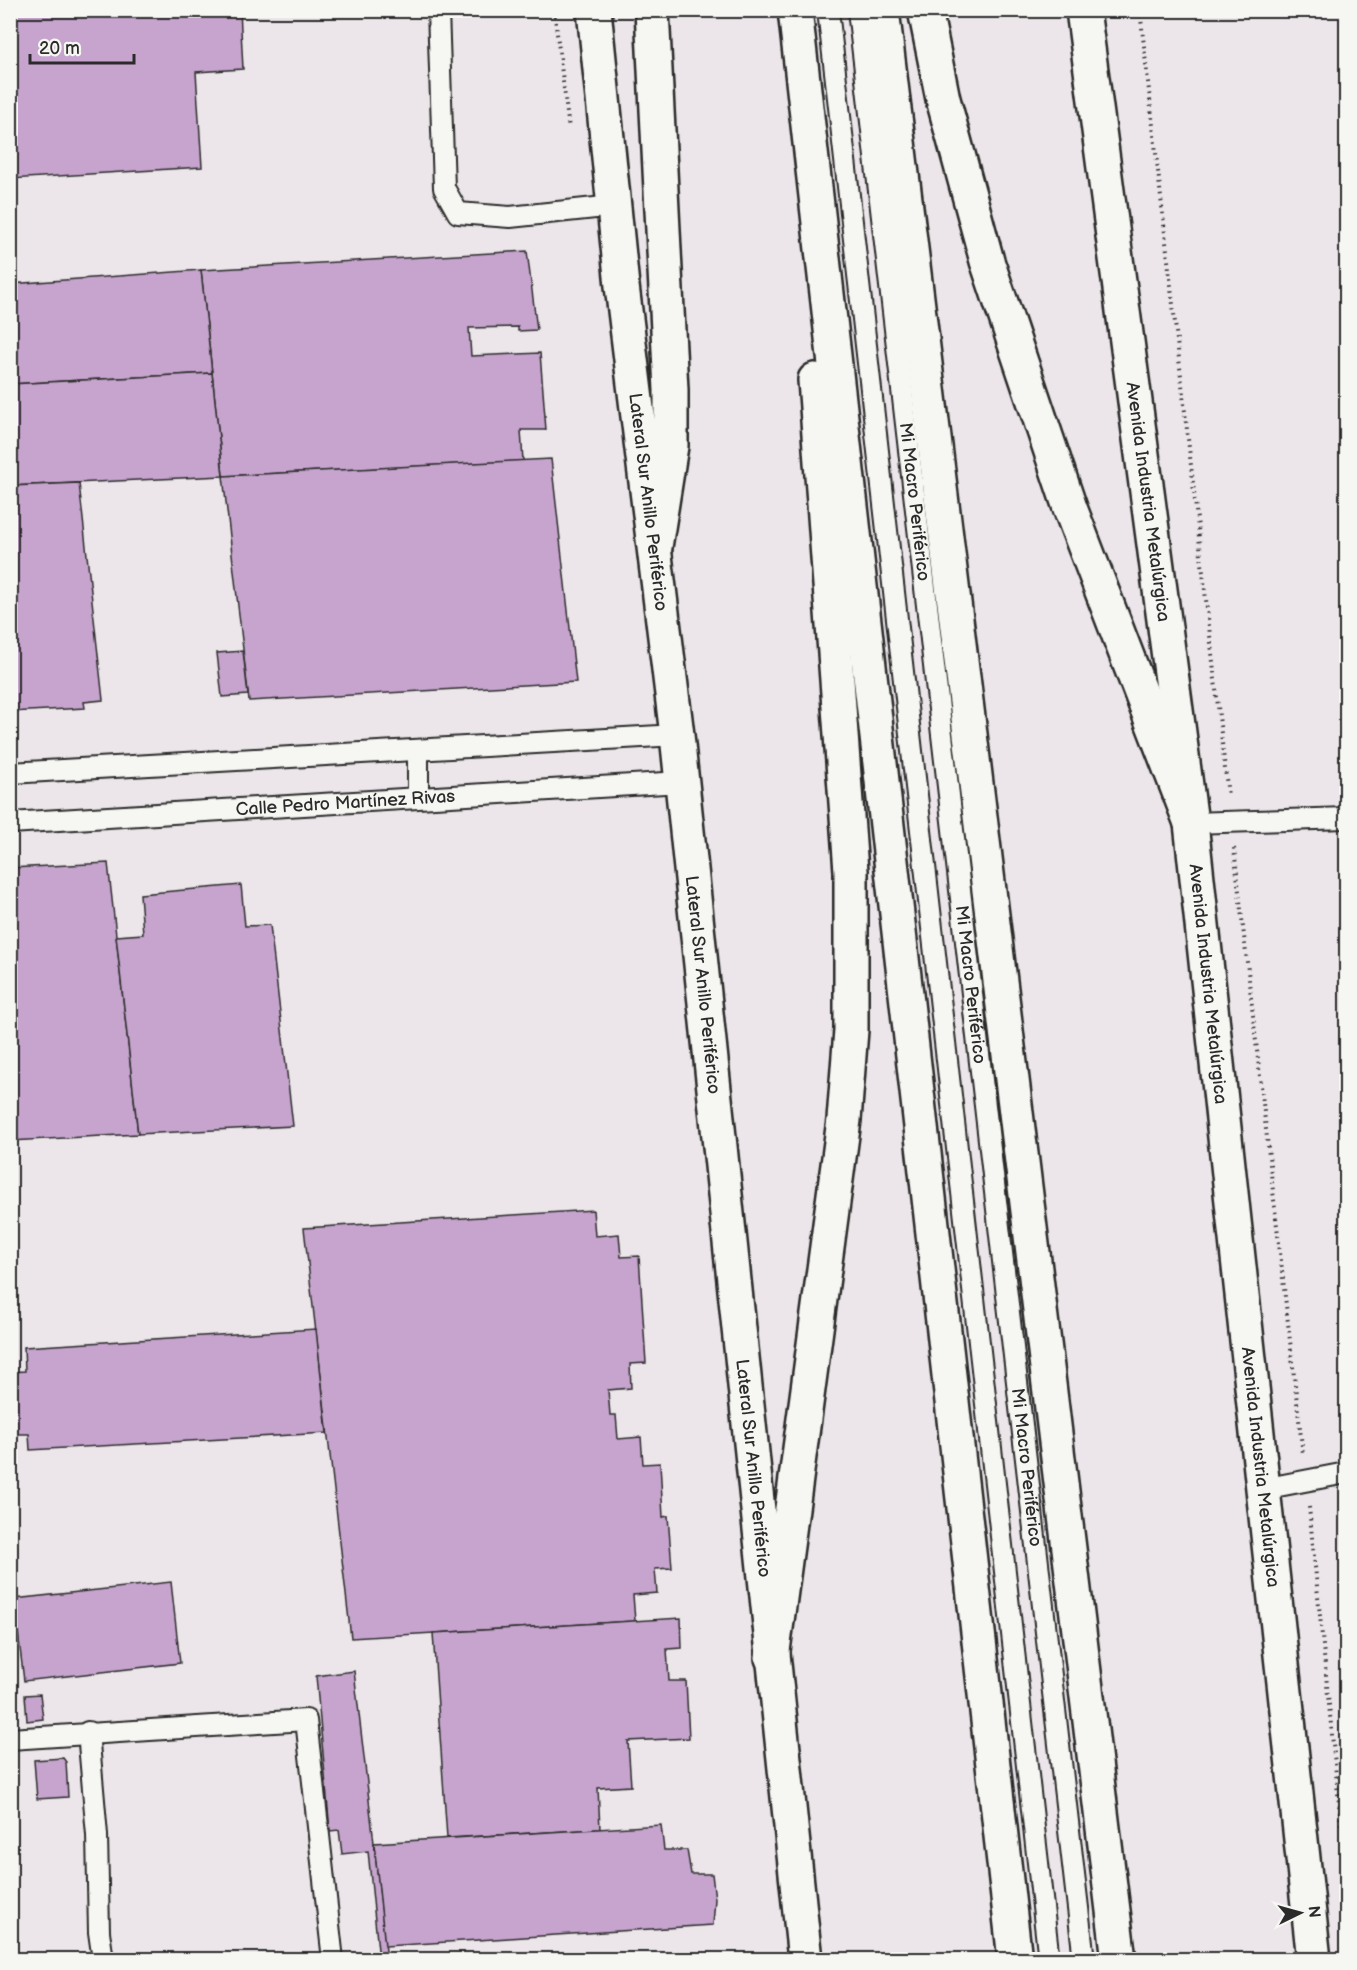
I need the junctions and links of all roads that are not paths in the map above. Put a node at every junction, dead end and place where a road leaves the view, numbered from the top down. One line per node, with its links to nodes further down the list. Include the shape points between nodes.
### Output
1 (438, 10): 10 (lane, via 444,188 458,213 510,217)
2 (594, 10): 10 (main road, Lateral Sur Anillo Periférico)
3 (652, 10): 11 (main road, via 671,390 671,446)
4 (793, 10): 22 (main road, via 853,939 844,1120); 28 (main road)
5 (828, 10): 29 (lane, Mi Macro Periférico)
6 (858, 10): 30 (lane, Mi Macro Periférico)
7 (882, 10): 31 (main road)
8 (925, 10): 19 (main road, via 943,99 987,261 1070,508)
9 (1083, 10): 19 (main road, Avenida Industria Metalúrgica)
10 (614, 206): 11 (main road, Lateral Sur Anillo Periférico)
11 (655, 547): 12 (main road, Lateral Sur Anillo Periférico)
12 (677, 735): 13 (lane); 15 (main road, Lateral Sur Anillo Periférico)
13 (418, 750): 14 (lane); 16 (lane)
14 (10, 773)
15 (681, 782): 16 (lane, Calle Pedro Martínez Rivas); 22 (main road, Lateral Sur Anillo Periférico)
16 (418, 797): 18 (lane, Calle Pedro Martínez Rivas)
17 (1347, 818): 19 (lane)
18 (10, 823)
19 (1191, 823): 21 (main road, Avenida Industria Metalúrgica)
20 (1347, 1473): 21 (lane)
21 (1263, 1489): 32 (main road, Avenida Industria Metalúrgica)
22 (772, 1658): 27 (main road, Lateral Sur Anillo Periférico)
23 (88, 1732): 24 (lane); 25 (lane, via 98,1835); 26 (lane, via 306,1720)
24 (10, 1738)
25 (103, 1959)
26 (333, 1959)
27 (805, 1959)
28 (1015, 1959)
29 (1049, 1959)
30 (1084, 1959)
31 (1119, 1959)
32 (1314, 1959)

